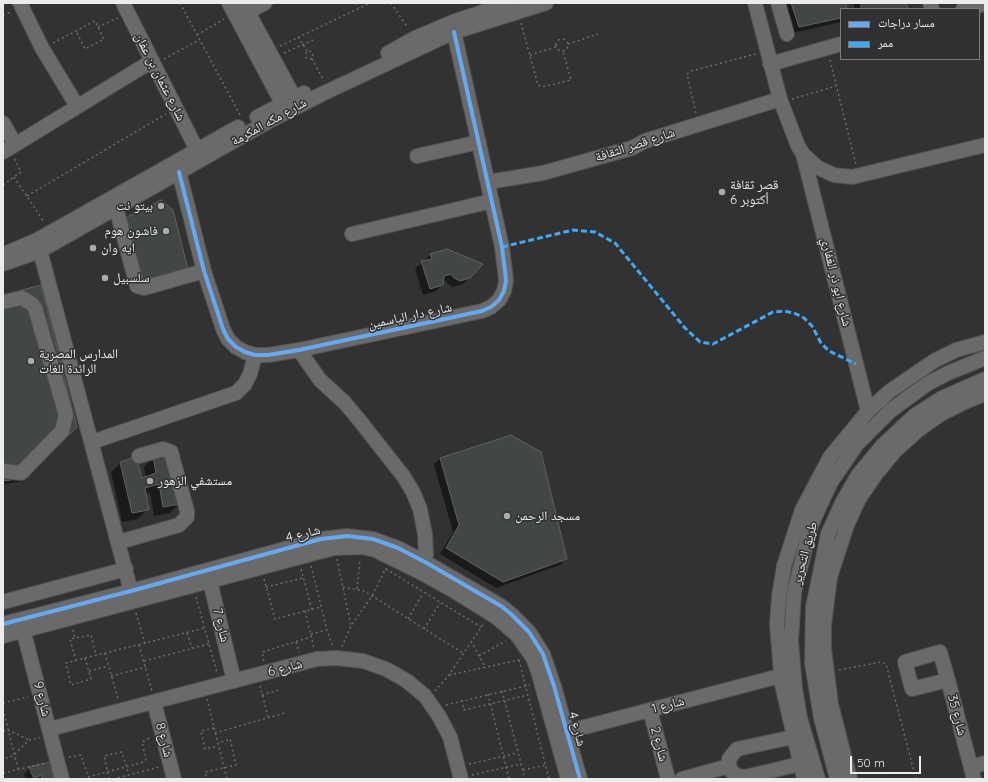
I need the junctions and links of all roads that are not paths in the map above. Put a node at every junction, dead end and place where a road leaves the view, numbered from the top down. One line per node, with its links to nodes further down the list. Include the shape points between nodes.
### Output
1 (20, 3): 19 (street, via 42,48)
2 (265, 3): 10 (street)
3 (546, 3): 8 (street, شارع مكه المكرمة)
4 (755, 3): 11 (street, شارع ابو ذر الغفاري)
5 (985, 4): 9 (street)
6 (779, 7): 11 (street); 13 (street)
7 (126, 8): 16 (street, شارع عثمان بن عفان)
8 (515, 8): 12 (street, شارع مكه المكرمة); 17 (street, شارع مكه المكرمة, via 455,21)
9 (967, 8)
10 (238, 10): 17 (street); 17 (street, via 271,54)
11 (759, 17): 15 (street, شارع ابو ذر الغفاري)
12 (454, 32): 21 (street, شارع دار الياسمين); 27 (street, شارع مكه المكرمة, via 296,106)
13 (787, 34)
14 (840, 44): 15 (street)
15 (768, 57): 18 (street, شارع ابو ذر الغفاري)
16 (153, 63): 19 (street); 24 (street, شارع عثمان بن عفان)
17 (288, 100): 24 (street, شارع مكه المكرمة)
18 (780, 101): 25 (street, شارع ابو ذر الغفاري); 28 (street, شارع قصر الثقافة, via 645,141 632,148 542,173)
19 (77, 106): 23 (street)
20 (3, 123): 23 (street)
21 (479, 142): 26 (street); 28 (street, شارع دار الياسمين)
22 (985, 145): 25 (street, شارع ابو ذر الغفاري, via 859,176 843,176 825,171)
23 (9, 148)
24 (197, 150): 32 (street, شارع مكه المكرمة, via 51,232)
25 (803, 154): 43 (street, شارع ابو ذر الغفاري)
26 (417, 156)
27 (179, 172): 30 (street, شارع مكه المكرمة); 35 (street, شارع دار الياسمين)
28 (488, 182): 29 (street, شارع دار الياسمين)
29 (492, 201): 31 (street); 38 (street, شارع دار الياسمين, via 506,281 501,296 491,307)
30 (116, 208): 32 (street, شارع مكه المكرمة); 35 (street, via 137,286 144,288)
31 (352, 234)
32 (38, 246): 33 (street, شارع مكه المكرمة); 34 (street, شارع مكه المكرمة); 44 (street)
33 (3, 254)
34 (3, 264)
35 (204, 270): 39 (street, شارع دار الياسمين, via 228,339 236,347)
36 (3, 302): 46 (street, via 22,298 35,308 66,415 64,427 57,438 20,473)
37 (985, 342): 43 (street, via 956,350 934,360 890,391)
38 (299, 350): 39 (street, شارع دار الياسمين); 50 (street, via 320,380 360,421 410,487 420,509 425,534)
39 (255, 355): 44 (street, via 245,384 236,393)
40 (985, 358): 48 (street, طريق التحرير, via 948,373 908,397 857,444 830,482 811,525)
41 (985, 378): 79 (street, طريق التحرير, via 942,398 914,416 883,445 858,474 828,534 813,607 812,663 821,718)
42 (985, 394): 80 (street, via 941,414 890,457 876,474 846,525 830,577 824,625 826,673 831,704)
43 (868, 411): 49 (street, via 830,457 815,483 802,510)
44 (92, 442): 47 (street)
45 (140, 456): 47 (street, via 163,449 171,452 187,517 179,525)
46 (3, 471)
47 (119, 542): 51 (street)
48 (803, 555): 49 (street); 66 (street, طريق التحرير, via 794,594 791,640)
49 (786, 558): 58 (street, via 777,626)
50 (422, 567): 52 (street, شارع 4, via 387,563 362,547 334,548 261,568); 52 (street, شارع 4, via 386,543 360,536 347,536 321,539); 64 (street, شارع 4, via 496,617 517,635 526,659 542,683); 64 (street, شارع 4, via 500,606 529,632 543,654)
51 (126, 569): 53 (street); 54 (street)
52 (208, 575): 53 (street, شارع 4); 53 (street, شارع 4, via 193,586); 60 (street, شارع 7)
53 (132, 596): 56 (street, شارع 4)
54 (3, 602)
55 (3, 624): 56 (street, شارع 4)
56 (22, 625): 57 (street, شارع 4); 63 (street, شارع 9)
57 (3, 636)
58 (780, 676): 62 (street, شارع 1); 65 (street)
59 (948, 680): 59 (street, شارع 35, via 939,652 905,662 911,687 914,689); 69 (street, شارع 35)
60 (234, 681): 61 (street, شارع 6); 70 (street, شارع 6, via 317,659 364,661 386,668 425,696 439,716 450,737)
61 (155, 702): 63 (street, شارع 6); 72 (street, شارع 8)
62 (650, 710): 64 (street, شارع 1); 75 (street, شارع 2)
63 (50, 729): 71 (street, شارع 9)
64 (562, 733): 73 (street, شارع 4); 74 (street, شارع 4)
65 (793, 737): 66 (street); 68 (street, via 737,749 729,759)
66 (803, 757): 68 (street, via 745,777 732,772); 77 (street); 78 (street, طريق التحرير)
67 (985, 763): 69 (street)
68 (729, 766): 76 (street)
69 (973, 773)
70 (459, 774)
71 (62, 779)
72 (174, 779)
73 (568, 779)
74 (580, 779)
75 (668, 779)
76 (682, 779)
77 (804, 779)
78 (818, 779)
79 (837, 779)
80 (850, 779)

